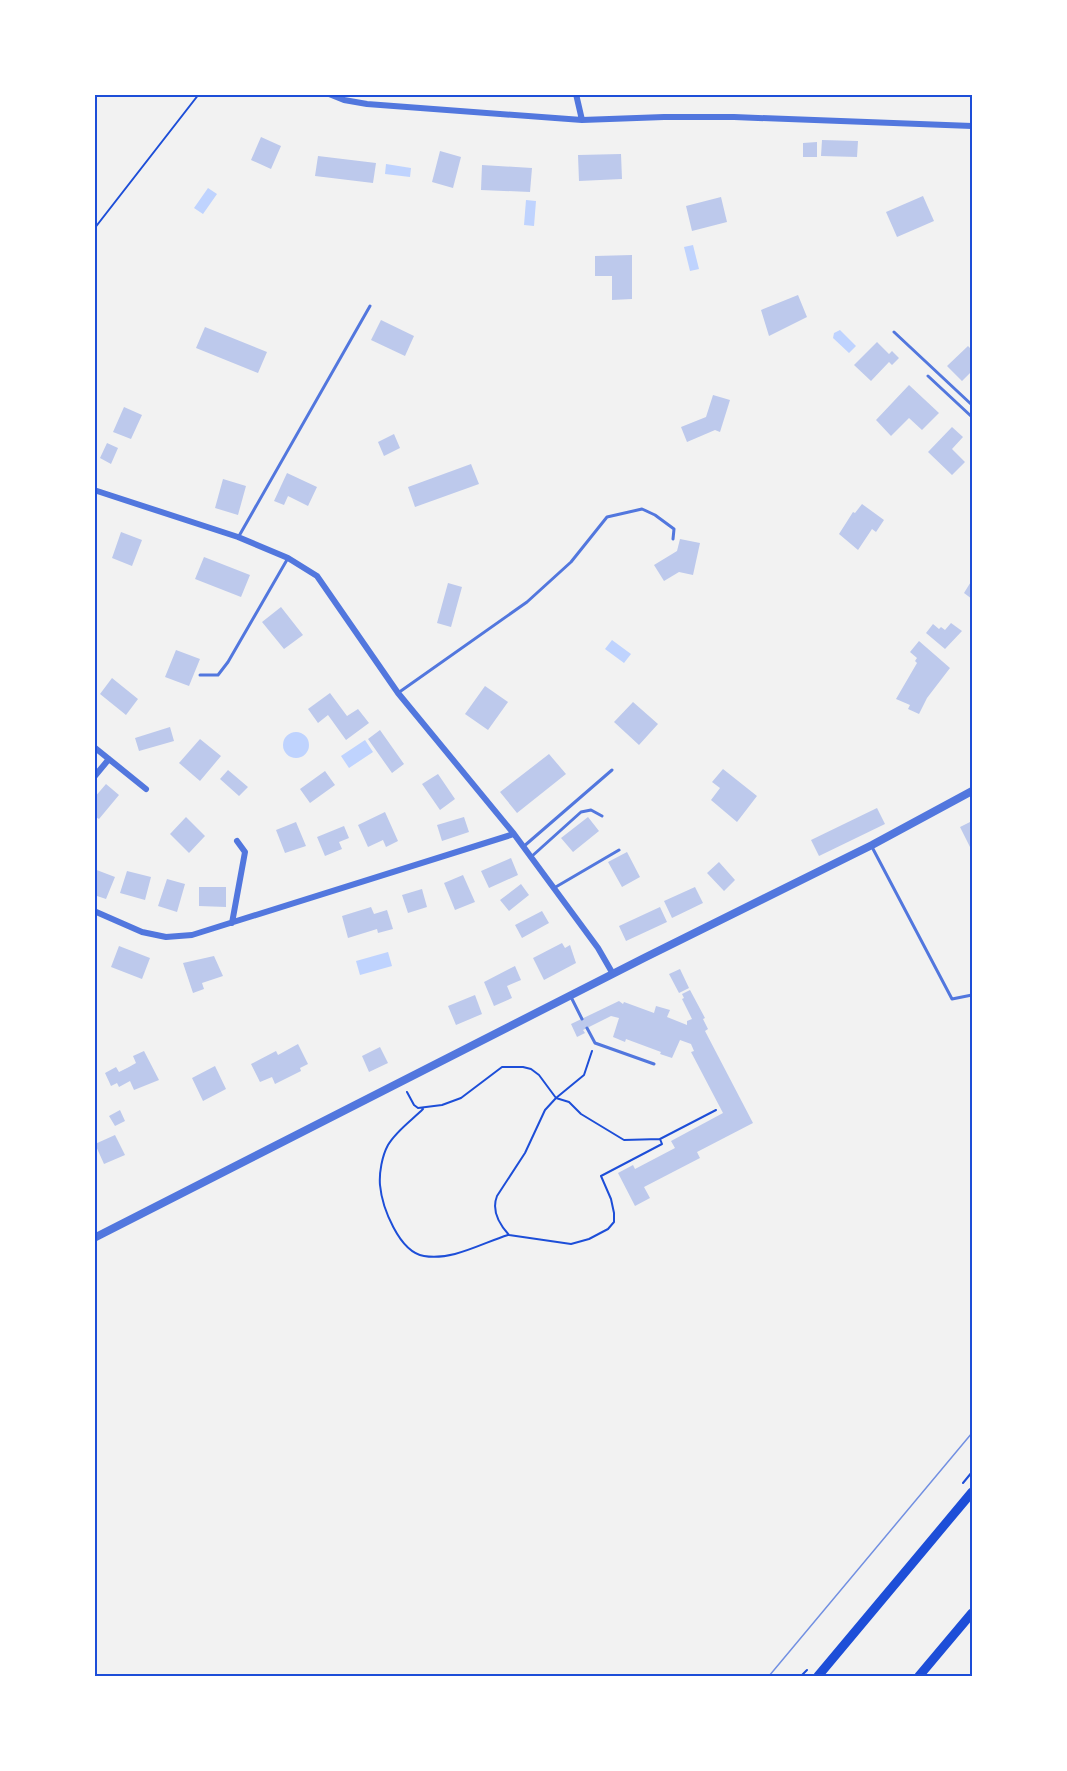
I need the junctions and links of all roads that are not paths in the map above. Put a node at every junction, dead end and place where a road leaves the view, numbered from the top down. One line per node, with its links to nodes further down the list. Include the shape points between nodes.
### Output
1 (329, 94): 3 (street, via 367,104)
2 (576, 94): 3 (street)
3 (582, 120): 4 (street, via 734,117)
4 (972, 126)
5 (370, 306): 11 (lane)
6 (894, 332): 8 (lane)
7 (928, 376): 9 (lane)
8 (972, 405)
9 (972, 417)
10 (94, 490): 11 (street)
11 (238, 537): 13 (street)
12 (673, 539): 15 (lane, via 674,529 642,510 607,518 571,562 527,602)
13 (288, 558): 14 (lane, via 228,662 218,675); 15 (street, via 316,576)
14 (200, 675)
15 (398, 693): 23 (street)
16 (94, 747): 17 (street)
17 (109, 759): 19 (street); 20 (street)
18 (612, 770): 26 (lane)
19 (94, 777)
20 (146, 789)
21 (972, 791): 25 (street)
22 (602, 816): 28 (lane, via 591,810 581,812)
23 (514, 834): 26 (street); 31 (street)
24 (237, 841): 31 (street, via 245,852)
25 (872, 845): 32 (street); 34 (lane, via 951,999)
26 (523, 847): 28 (street)
27 (619, 850): 29 (lane)
28 (531, 857): 29 (street)
29 (554, 888): 32 (street)
30 (94, 911): 31 (street, via 142,932 166,937 192,935)
31 (232, 923)
32 (613, 974): 33 (street)
33 (571, 995): 35 (lane); 38 (street)
34 (972, 995)
35 (582, 1018)
36 (587, 1028): 37 (lane, via 595,1043)
37 (654, 1064)
38 (94, 1238)
39 (972, 1492): 41 (main road)
40 (972, 1612): 42 (main road)
41 (819, 1677)
42 (919, 1677)

